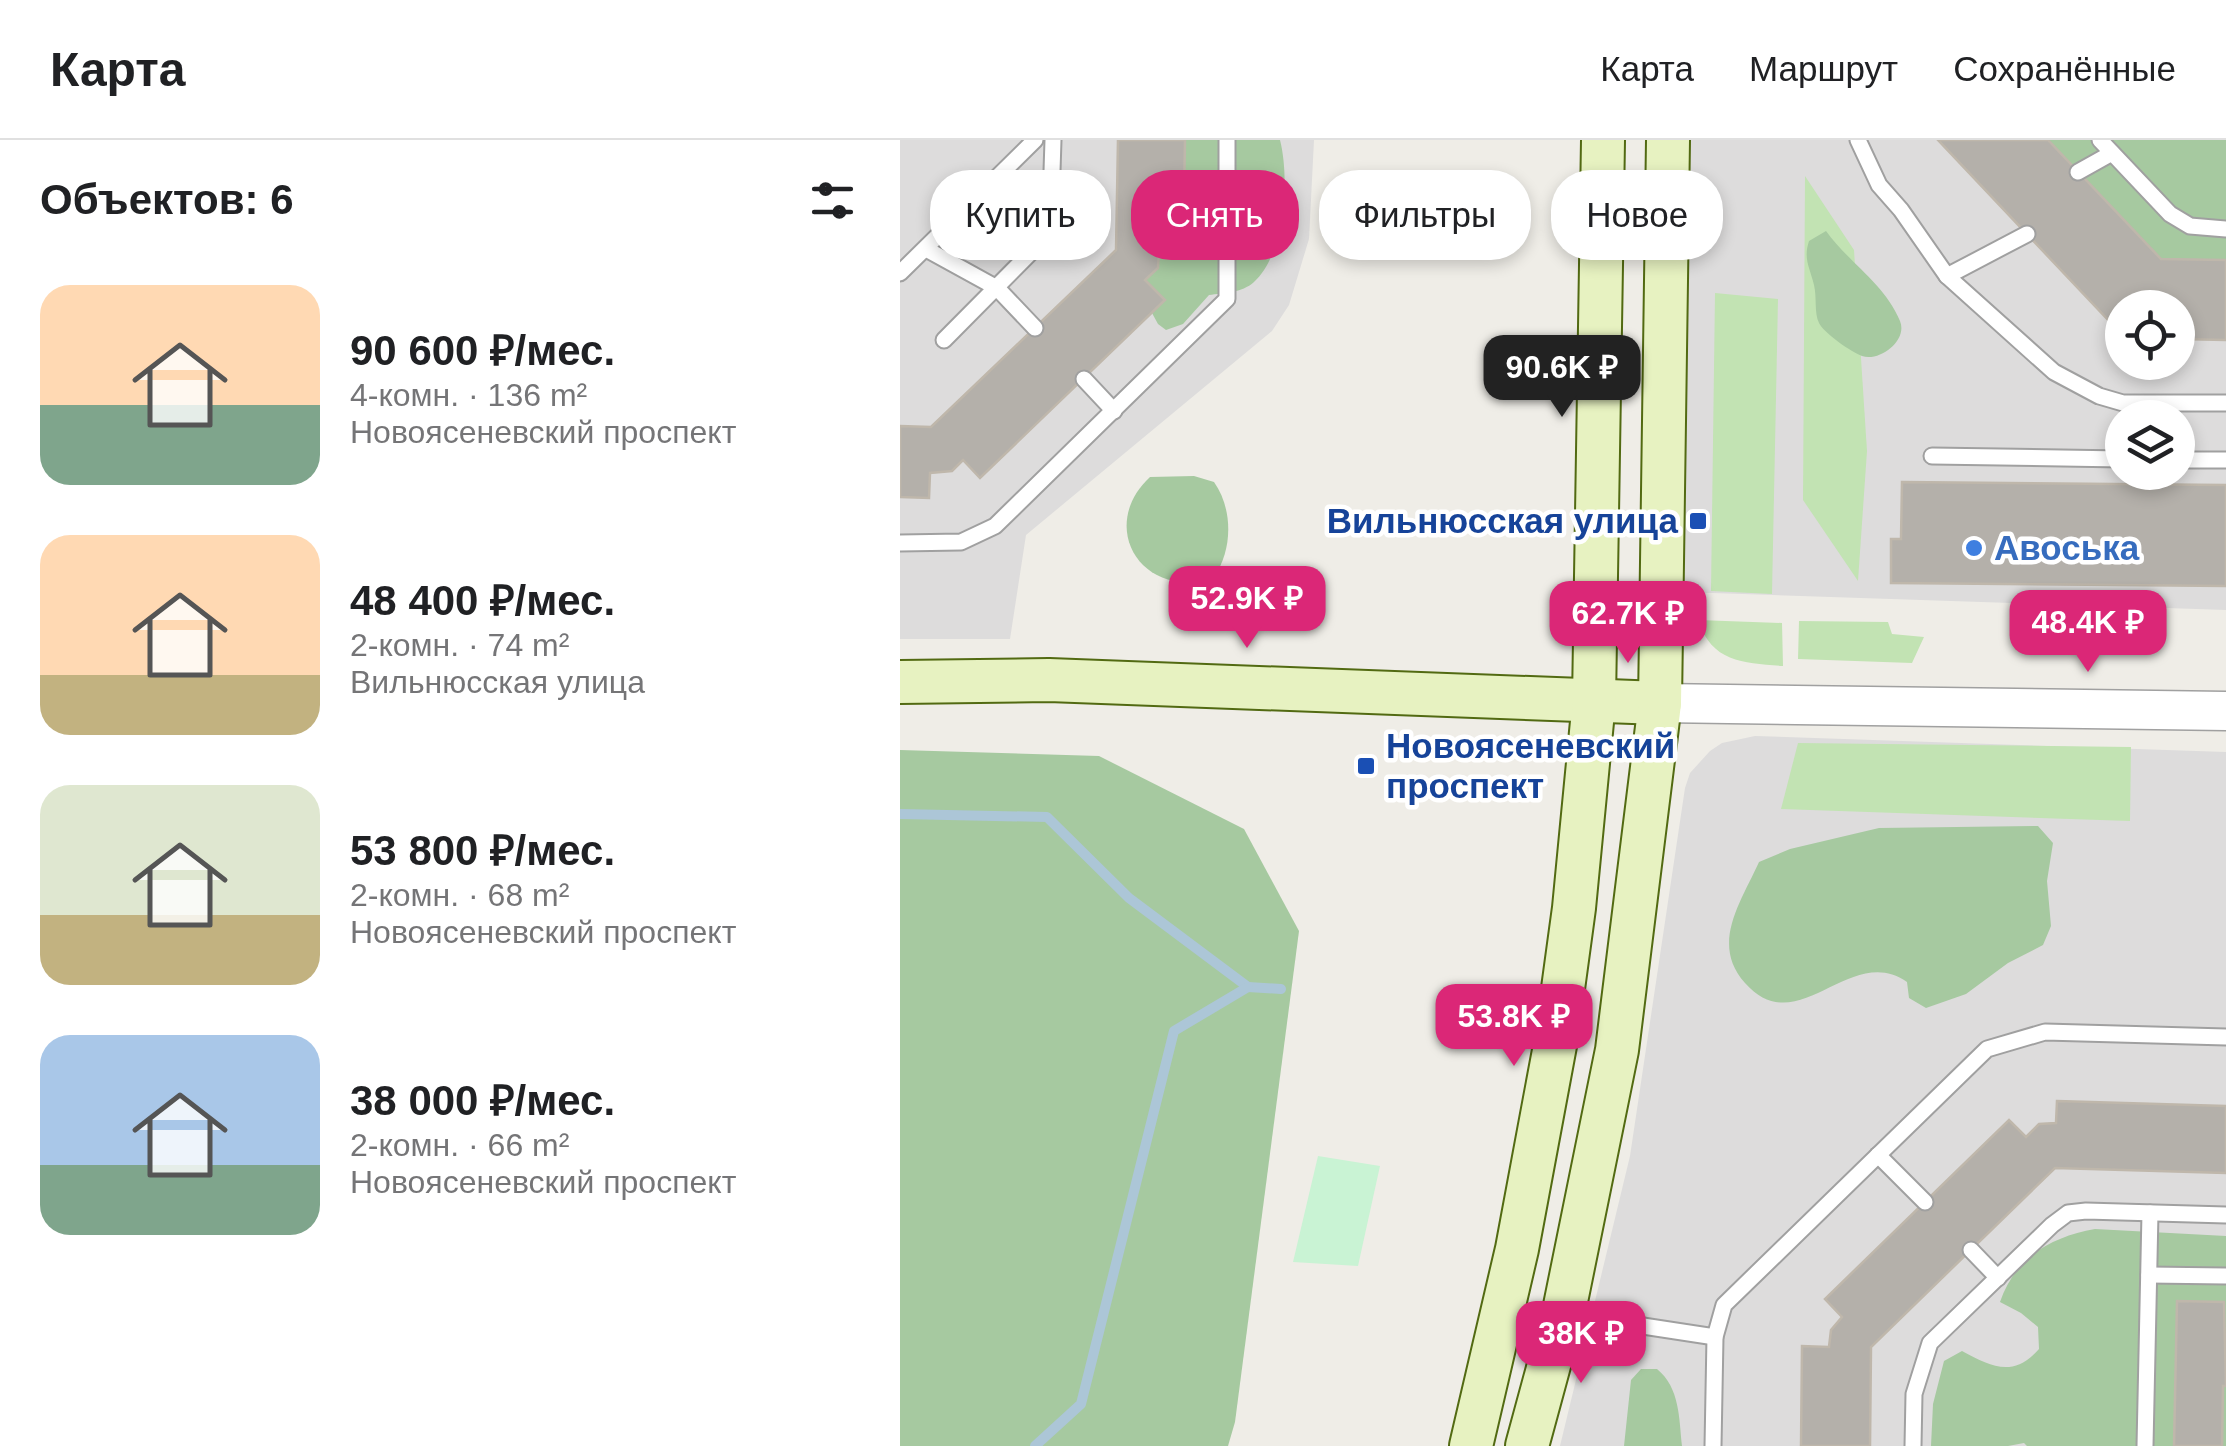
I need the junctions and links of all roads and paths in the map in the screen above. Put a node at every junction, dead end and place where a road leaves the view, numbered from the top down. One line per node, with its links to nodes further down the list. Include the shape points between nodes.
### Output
1 (1035, 140): 12 (lane)
2 (1053, 140): 15 (lane, via 1050,233)
3 (1228, 140): 20 (lane, via 1227,299)
4 (1603, 140): 27 (main road)
5 (1668, 140): 28 (main road)
6 (1858, 140): 14 (lane, via 1880,186)
7 (2100, 140): 8 (lane)
8 (2112, 153): 9 (lane); 10 (lane, via 2170,214 2190,226)
9 (2078, 172)
10 (2226, 230)
11 (2027, 234): 14 (lane)
12 (926, 248): 13 (lane); 15 (lane)
13 (900, 273)
14 (1947, 276): 19 (lane, via 2054,372 2099,396 2123,403)
15 (997, 288): 16 (lane); 17 (lane)
16 (1035, 328)
17 (944, 340)
18 (1084, 379): 20 (lane)
19 (2226, 404)
20 (1114, 410): 25 (lane, via 995,526 961,542)
21 (1932, 456): 22 (lane)
22 (2105, 459)
23 (2195, 460): 24 (lane)
24 (2226, 460)
25 (900, 543)
26 (900, 682): 27 (main road, via 1049,680)
27 (1594, 701): 28 (main road); 41 (main road, via 1556,1040)
28 (1660, 703): 29 (street); 39 (main road, via 1617,1050)
29 (2226, 711)
30 (2226, 1038): 31 (lane, via 2045,1032 2015,1039 1987,1050)
31 (1878, 1155): 32 (lane); 40 (lane, via 1724,1305)
32 (1924, 1202)
33 (2150, 1213): 34 (lane); 36 (lane); 38 (lane, via 2068,1214)
34 (2226, 1215)
35 (1971, 1250): 38 (lane)
36 (2148, 1275): 37 (lane); 45 (lane)
37 (2226, 1276)
38 (1998, 1278): 44 (lane, via 1930,1343 1914,1394)
39 (1566, 1306): 40 (lane); 42 (main road)
40 (1715, 1337): 43 (lane)
41 (1471, 1446)
42 (1527, 1446)
43 (1714, 1446)
44 (1913, 1446)
45 (2146, 1446)

